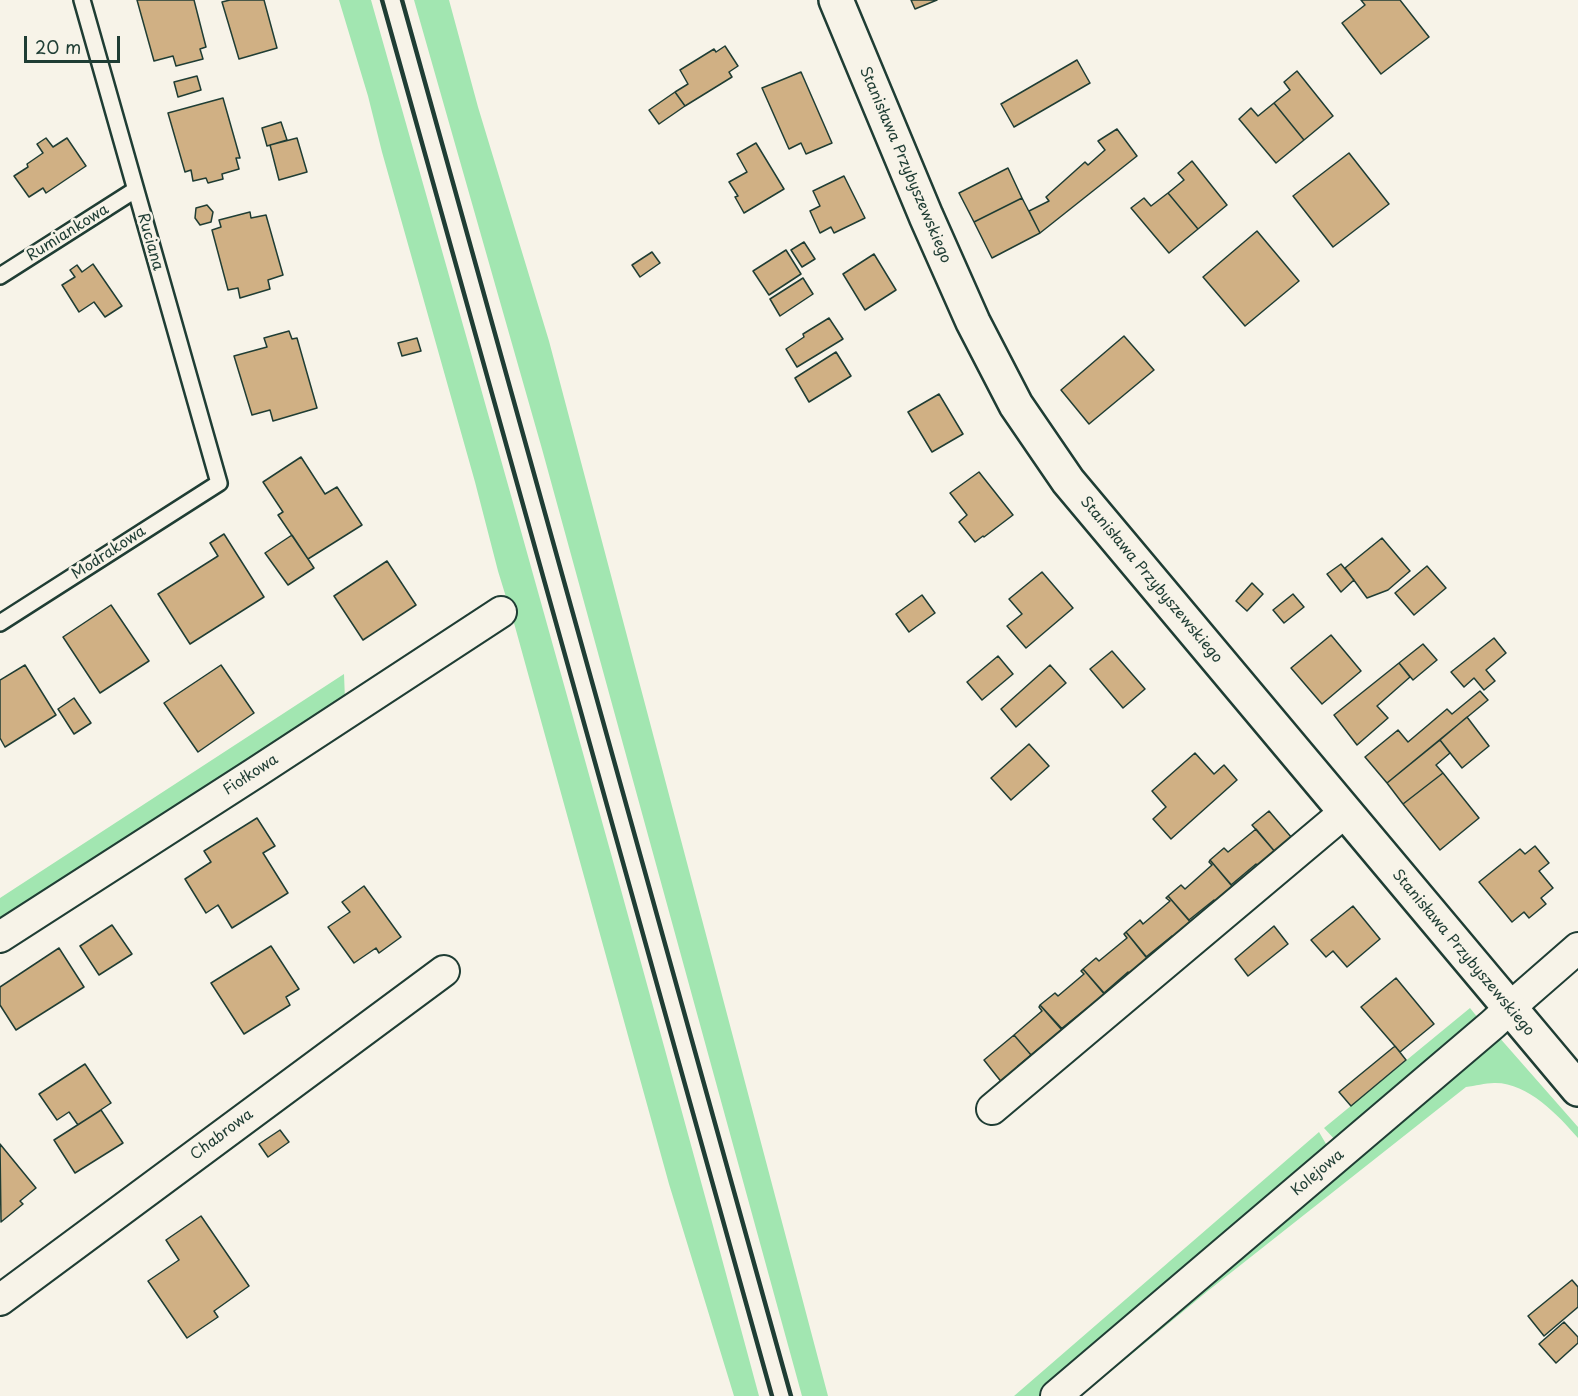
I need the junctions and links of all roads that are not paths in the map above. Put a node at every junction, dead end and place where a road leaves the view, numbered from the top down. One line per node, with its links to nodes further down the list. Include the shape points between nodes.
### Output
1 (82, 0): 3 (lane, Ruciana)
2 (836, 0): 8 (street, Stanisława Przybyszewskiego, via 954,278 1016,405 1068,481)
3 (135, 190): 4 (lane, Rumiankowa); 5 (lane, Ruciana)
4 (0, 276)
5 (219, 483): 7 (lane, Modrakowa)
6 (501, 612): 9 (street, Fiołkowa)
7 (0, 623)
8 (1345, 812): 12 (street, Stanisława Przybyszewskiego); 14 (street)
9 (0, 937)
10 (1578, 948): 12 (street, Kolejowa)
11 (444, 971): 15 (street, Chabrowa)
12 (1509, 1008): 13 (street, Stanisława Przybyszewskiego); 16 (street, Kolejowa)
13 (1578, 1089)
14 (992, 1109)
15 (0, 1300)
16 (1056, 1396)

